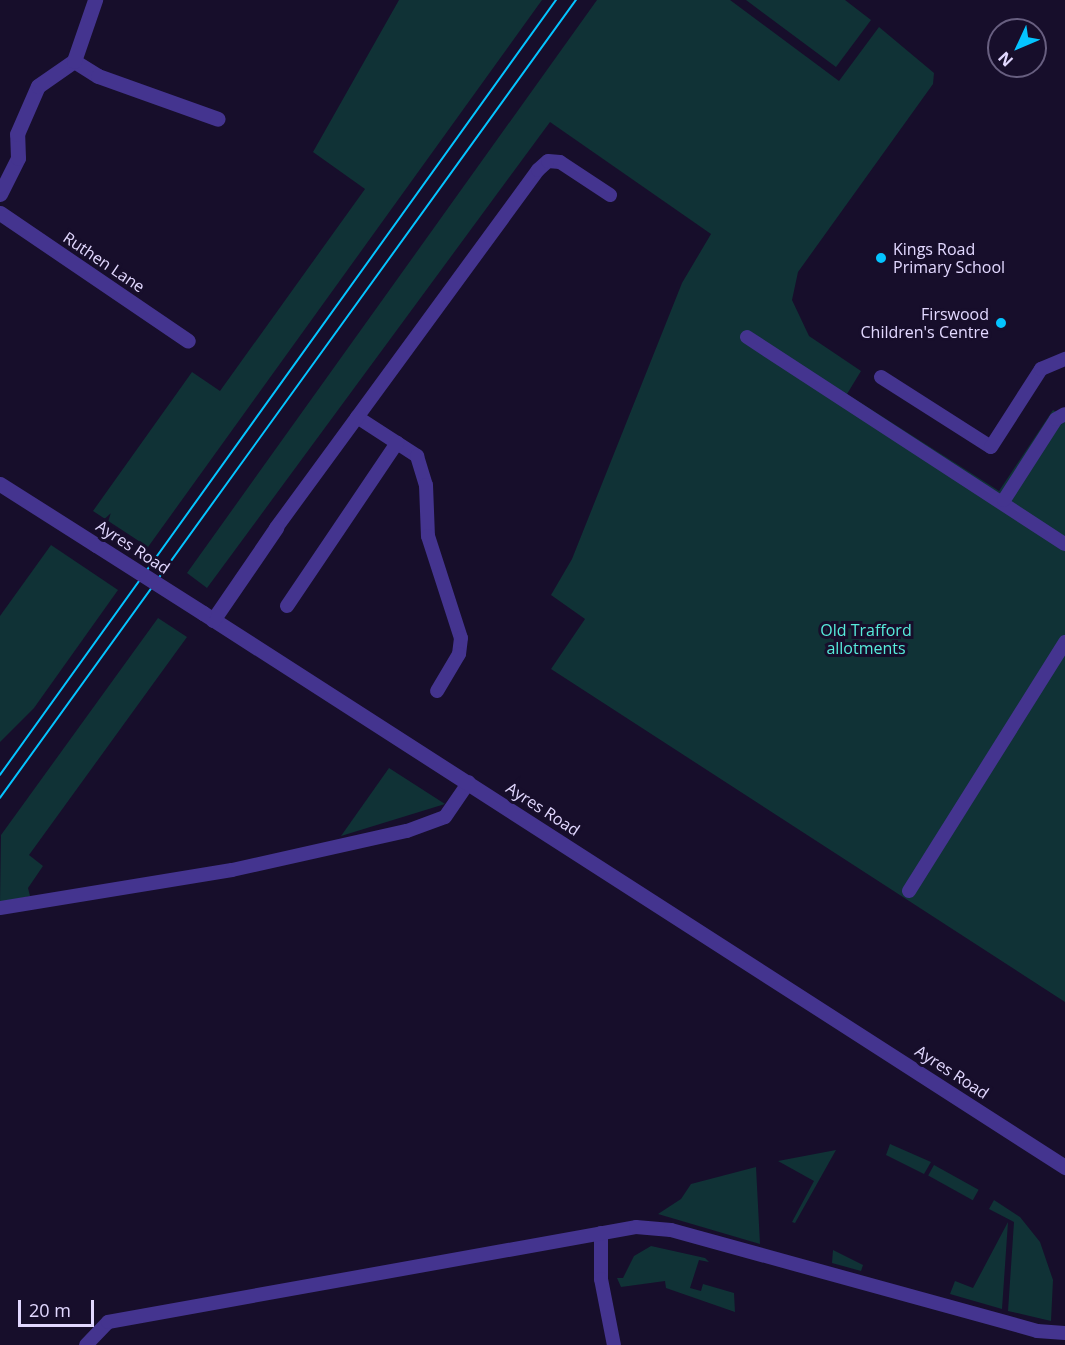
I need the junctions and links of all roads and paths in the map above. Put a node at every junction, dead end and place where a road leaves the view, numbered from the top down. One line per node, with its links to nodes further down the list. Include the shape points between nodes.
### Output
1 (95, 0): 2 (street)
2 (74, 61): 3 (street, via 98,76); 4 (street, via 38,86 17,134 18,158)
3 (218, 119)
4 (0, 194)
5 (610, 195): 12 (lane, via 560,162 543,165)
6 (0, 213): 8 (street, Ruthen Lane)
7 (747, 337): 15 (lane)
8 (188, 341)
9 (1065, 359): 10 (lane, via 1041,369 991,447)
10 (881, 377)
11 (1065, 414): 15 (lane, via 1056,419)
12 (357, 417): 13 (lane); 16 (lane)
13 (398, 444): 18 (lane); 21 (lane, via 417,456 423,476 428,536 461,638 459,654)
14 (0, 484): 19 (street, Ayres Road, bridge)
15 (1004, 500): 17 (lane)
16 (276, 528): 19 (street)
17 (1065, 544)
18 (287, 606)
19 (208, 616): 22 (street, Ayres Road)
20 (1065, 642): 23 (lane)
21 (437, 691)
22 (469, 782): 24 (lane, via 445,817 407,831 232,870); 25 (street, Ayres Road)
23 (909, 891)
24 (0, 908)
25 (1065, 1167)
26 (602, 1233): 27 (lane, via 665,1228 1037,1330); 28 (lane, via 108,1322); 29 (lane, via 601,1279)
27 (1065, 1333)
28 (86, 1345)
29 (614, 1345)

